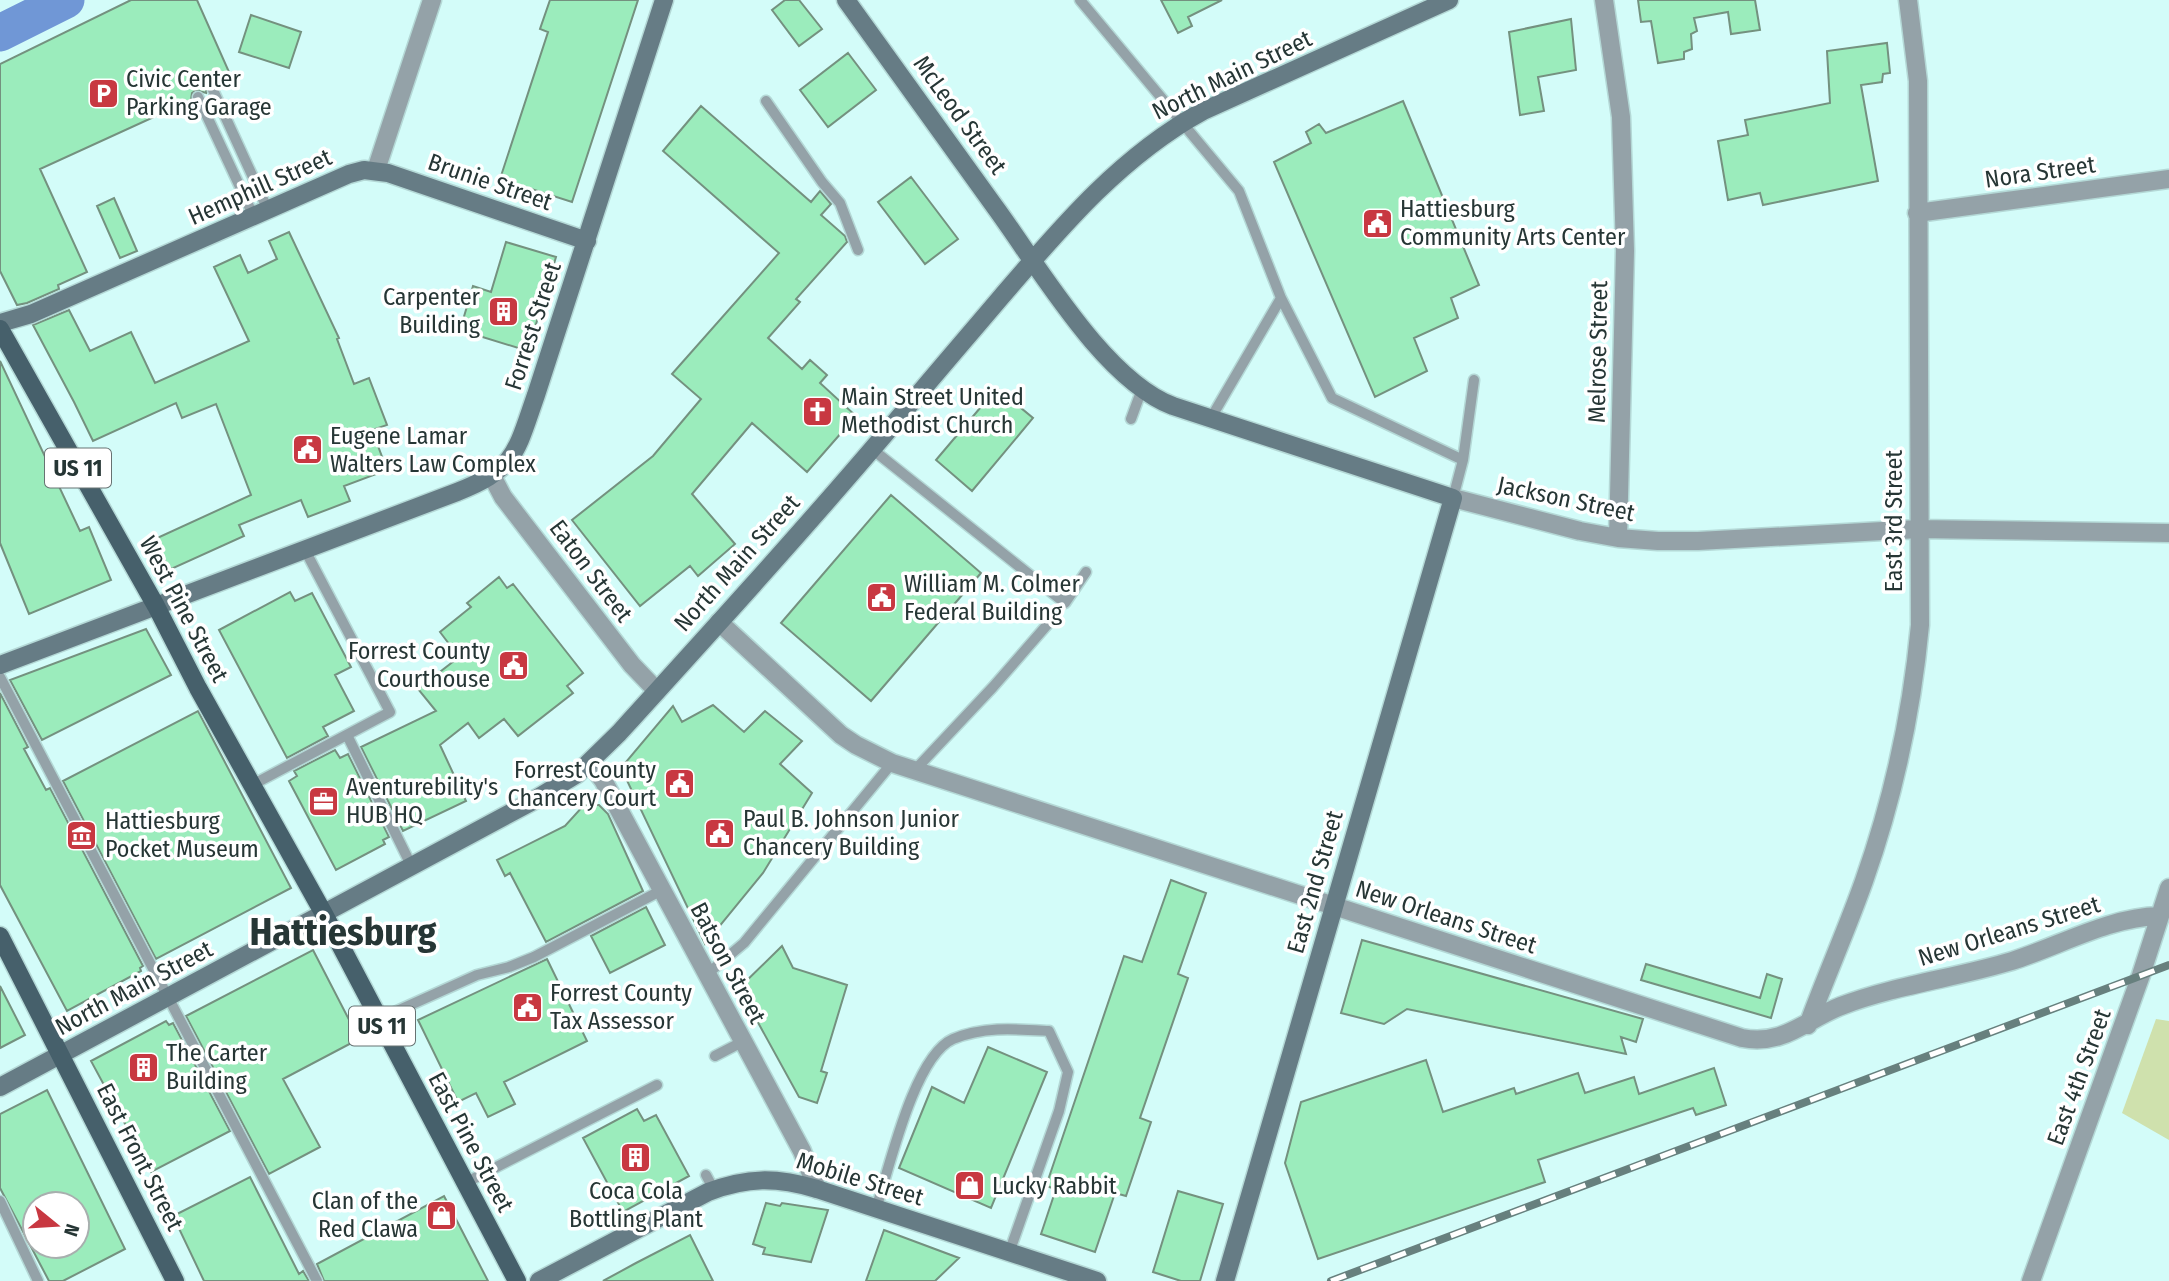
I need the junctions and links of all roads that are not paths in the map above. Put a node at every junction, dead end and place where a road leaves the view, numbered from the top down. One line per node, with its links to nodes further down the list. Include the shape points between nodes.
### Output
1 (432, 0): 12 (street)
2 (664, 0): 16 (street, Forrest Street)
3 (846, 0): 18 (street, McLeod Street)
4 (1080, 0): 11 (lane)
5 (1449, 0): 11 (street, North Main Street)
6 (1604, 0): 32 (street, Melrose Street, via 1621,117 1625,251)
7 (1908, 0): 14 (street, East 3rd Street, via 1919,81)
8 (214, 90): 15 (lane)
9 (198, 97): 15 (lane)
10 (766, 101): 17 (lane, via 840,203)
11 (1181, 123): 18 (street, North Main Street, via 1109,179); 19 (lane, via 1239,191)
12 (376, 170): 15 (street, Hemphill Street, via 349,174); 16 (street, Brunie Street)
13 (2169, 179): 14 (street, Nora Street)
14 (1917, 213): 30 (street, East 3rd Street)
15 (261, 214): 20 (street, Hemphill Street, via 43,309)
16 (587, 241): 28 (street, Forrest Street, via 517,446 509,462)
17 (858, 250)
18 (1034, 259): 23 (street, Jackson Street, via 1101,351); 26 (street, North Main Street)
19 (1281, 298): 24 (lane); 27 (lane, via 1332,398)
20 (0, 323)
21 (0, 329): 35 (main road, West Pine Street / US 11)
22 (1474, 380): 27 (lane)
23 (1142, 389): 24 (street, Jackson Street, via 1156,400); 25 (lane)
24 (1211, 418): 29 (street, Jackson Street)
25 (1131, 419)
26 (872, 449): 34 (lane, via 1065,603); 36 (street, North Main Street)
27 (1463, 460): 29 (lane)
28 (492, 476): 33 (street, Forrest Street); 40 (street, Eaton Street, via 624,654)
29 (1453, 498): 32 (street, Jackson Street); 49 (street, East 2nd Street)
30 (1919, 529): 31 (street, Jackson Street); 32 (street, Jackson Street, via 1698,541); 56 (street, East 3rd Street, via 1920,625 1912,696 1865,879)
31 (2169, 533)
32 (1618, 538)
33 (305, 550): 35 (street, Forrest Street); 41 (lane, via 390,712)
34 (1086, 572)
35 (156, 606): 38 (street, Forrest Street); 45 (main road, West Pine Street / US 11)
36 (719, 622): 40 (street, North Main Street); 43 (street, New Orleans Street, via 841,735)
37 (1047, 625): 44 (lane)
38 (0, 665)
39 (0, 677): 54 (lane)
40 (657, 691): 42 (street, North Main Street)
41 (347, 735): 45 (lane); 46 (lane)
42 (590, 763): 46 (street, North Main Street, via 552,790); 48 (street, Batson Street)
43 (892, 763): 44 (street, New Orleans Street); 53 (lane, via 751,935)
44 (914, 771): 49 (street, New Orleans Street)
45 (252, 785): 50 (main road, West Pine Street / US 11)
46 (412, 867): 50 (street, North Main Street)
47 (2169, 888): 51 (street, East 4th Street)
48 (662, 890): 53 (street, Batson Street); 55 (lane, via 534,957 467,979)
49 (1333, 906): 56 (street, New Orleans Street, via 1729,1035 1764,1040); 73 (street, East 2nd Street)
50 (324, 914): 54 (street, North Main Street); 55 (main road, East Pine Street / US 11)
51 (2159, 916): 56 (street, New Orleans Street, via 2127,919 2012,961 1863,999); 74 (street, East 4th Street)
52 (0, 936): 58 (main road, East Front Street)
53 (706, 975): 57 (street, Batson Street)
54 (168, 998): 58 (street, North Main Street); 69 (lane)
55 (379, 1019): 62 (main road, East Pine Street / US 11)
56 (1808, 1025)
57 (743, 1042): 59 (lane); 63 (street, Batson Street, via 802,1151)
58 (61, 1056): 61 (street, North Main Street); 67 (main road, East Front Street)
59 (715, 1056)
60 (657, 1085): 62 (lane)
61 (0, 1087)
62 (465, 1183): 70 (main road, East Pine Street / US 11)
63 (817, 1189): 65 (street, Mobile Street); 71 (street, Mobile Street, via 782,1181 710,1182)
64 (0, 1201): 68 (lane)
65 (876, 1209): 66 (street, Mobile Street); 66 (lane, via 914,1090 929,1060 951,1040 994,1028 1049,1031 1068,1072 1059,1111)
66 (1009, 1252): 72 (street, Mobile Street)
67 (171, 1280)
68 (38, 1281)
69 (317, 1281)
70 (517, 1281)
71 (539, 1281)
72 (1097, 1281)
73 (1225, 1281)
74 (2031, 1281)

